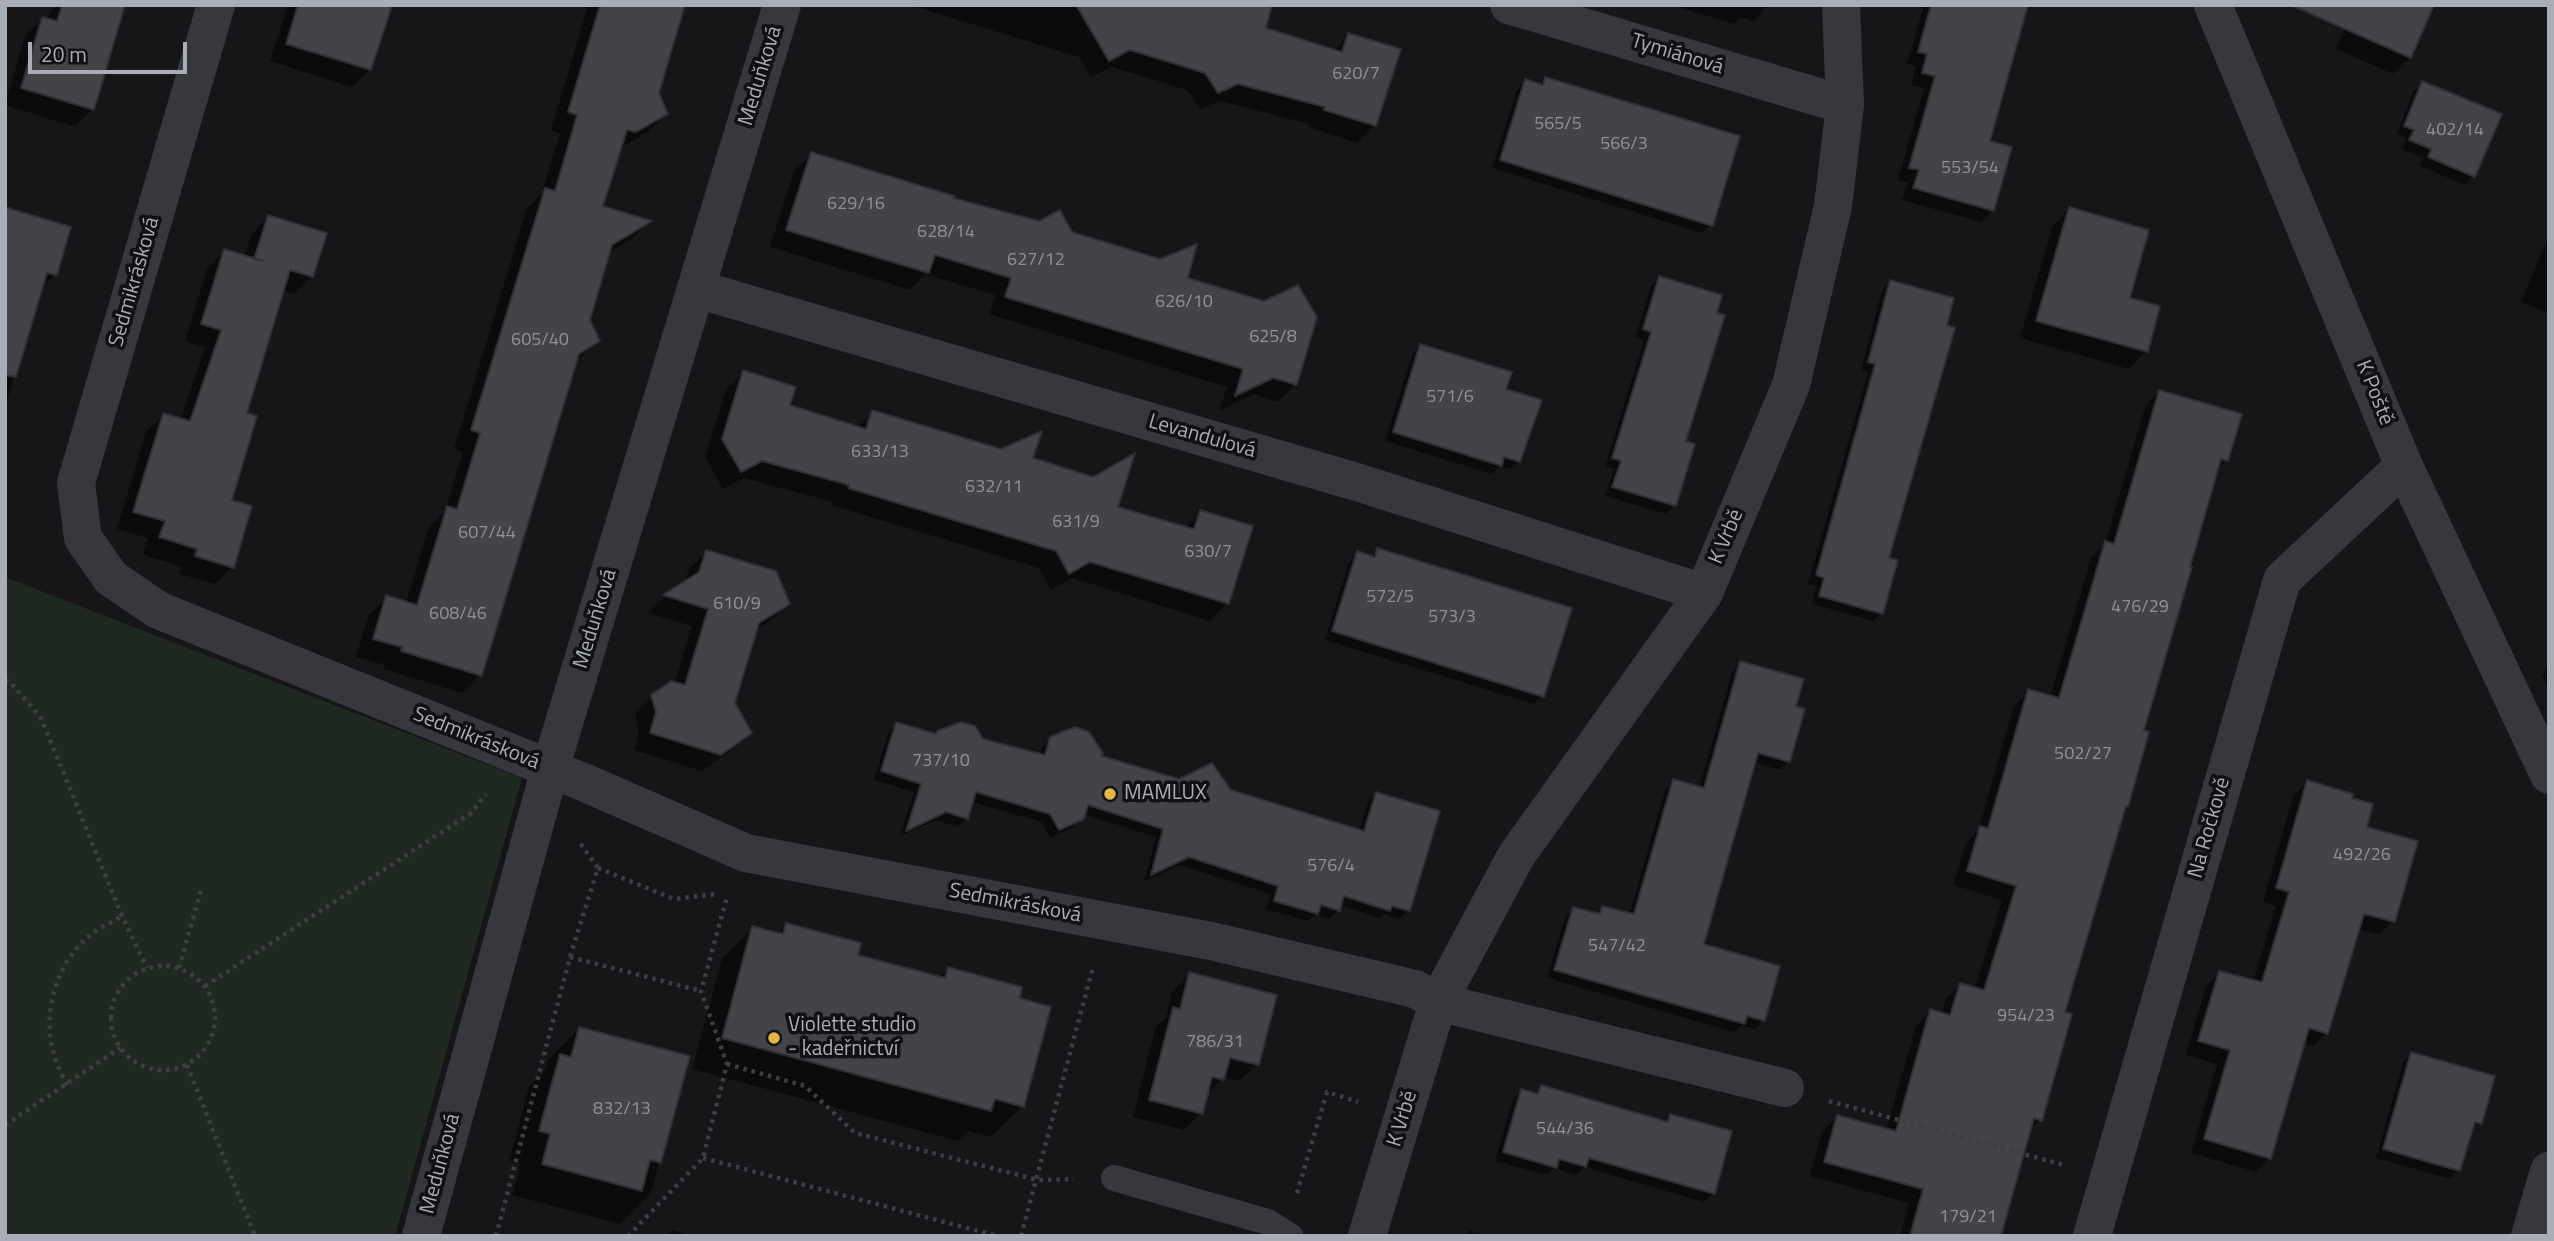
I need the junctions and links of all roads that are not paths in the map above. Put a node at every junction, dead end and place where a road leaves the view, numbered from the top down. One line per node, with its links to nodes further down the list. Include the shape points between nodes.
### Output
1 (216, 5): 10 (street, Sedmikrásková, via 76,483 83,538 111,578 158,610)
2 (782, 5): 7 (street, Meduňková)
3 (1509, 5): 6 (street, Tymiánová)
4 (1841, 5): 6 (street, K Vrbě)
5 (2213, 5): 8 (street, K Poště)
6 (1845, 105): 9 (street, K Vrbě, via 1833,206 1791,385)
7 (697, 289): 9 (street, Levandulová, via 1347,479); 10 (street, Meduňková)
8 (2404, 466): 11 (street, K Poště); 19 (street, Na Ročkově, via 2282,580)
9 (1704, 593): 12 (street, K Vrbě, via 1516,856)
10 (550, 769): 12 (street, Sedmikrásková, via 746,853 1211,940 1415,989); 17 (street, Meduňková)
11 (2549, 775)
12 (1438, 1002): 13 (street); 18 (street, K Vrbě)
13 (1785, 1088)
14 (2549, 1171): 20 (street)
15 (1114, 1178): 16 (lane, via 1268,1222)
16 (1288, 1234)
17 (421, 1236)
18 (1367, 1236)
19 (2092, 1236)
20 (2530, 1236)

